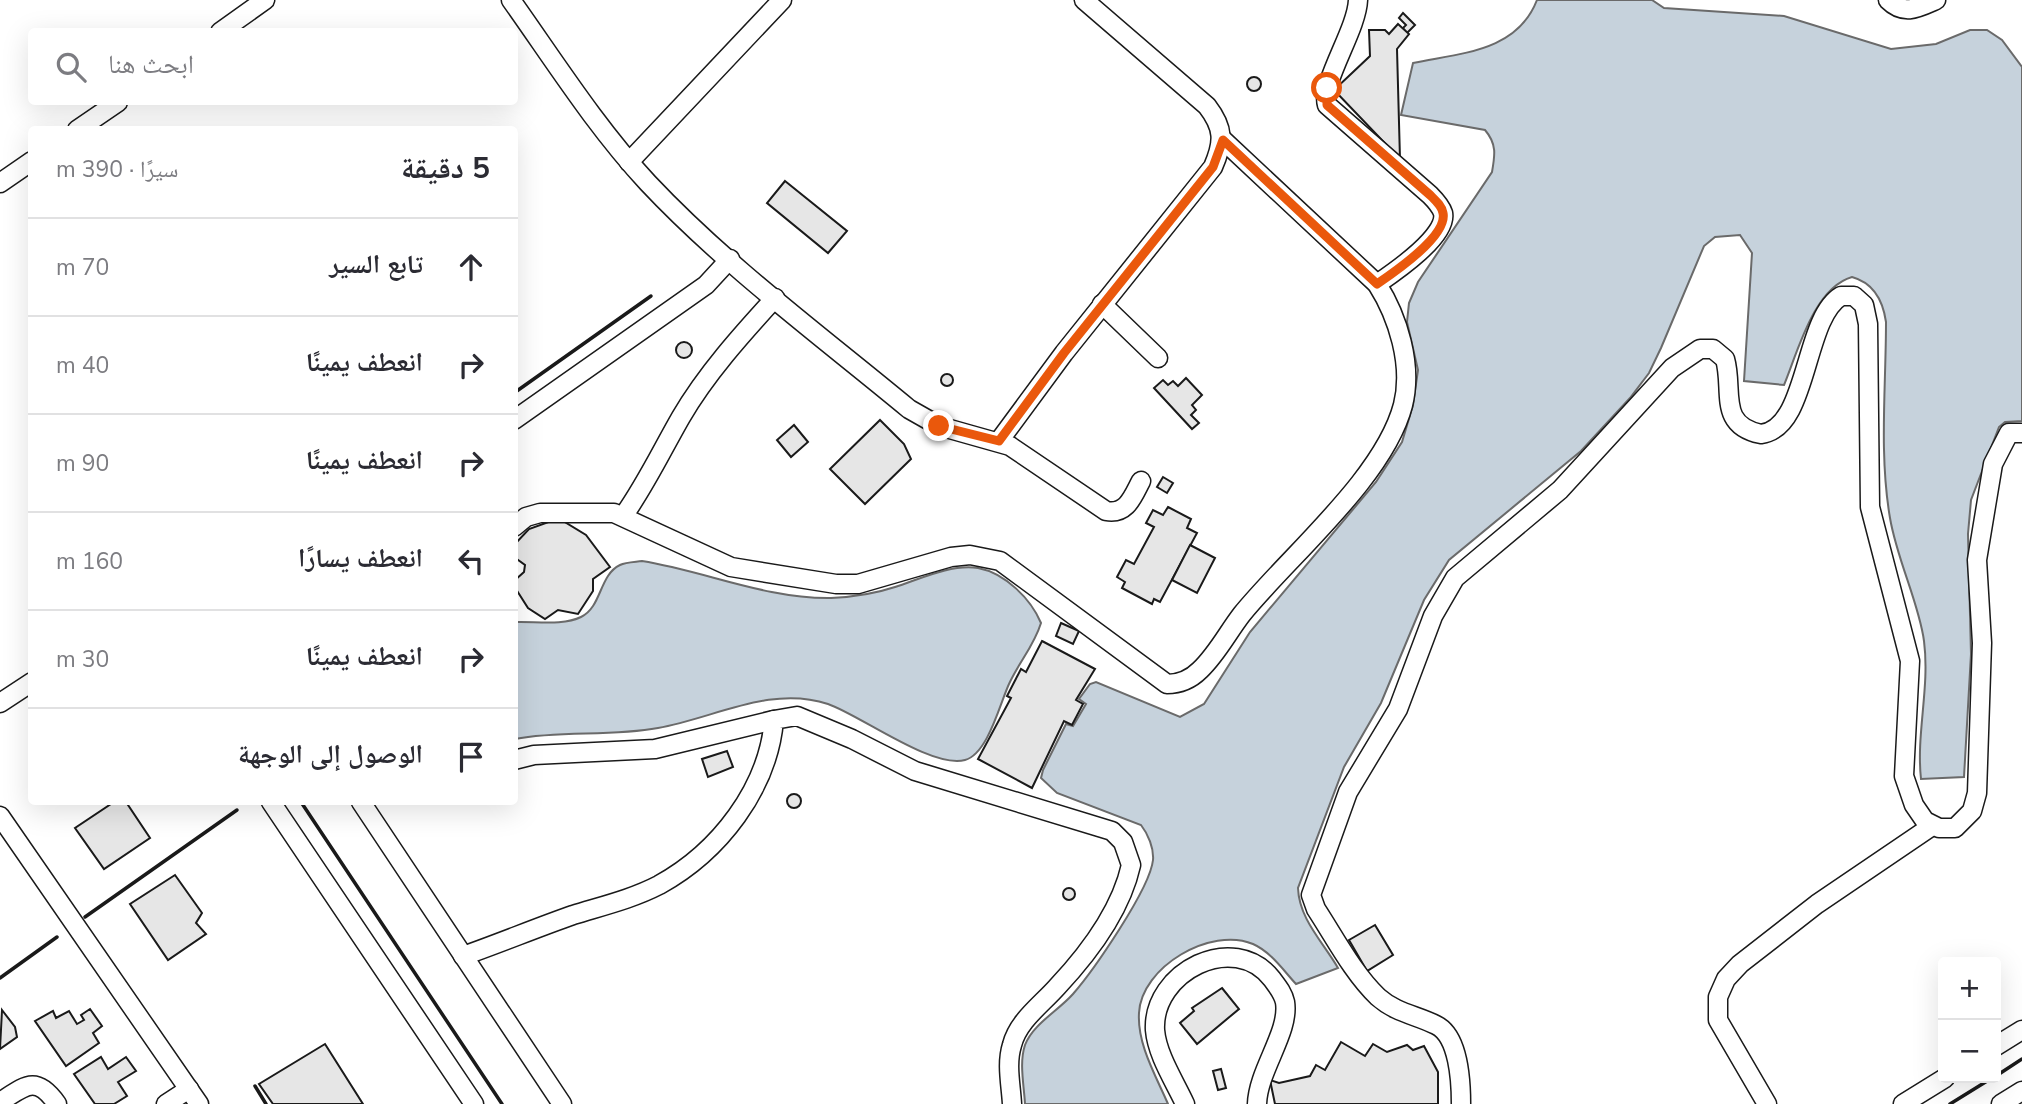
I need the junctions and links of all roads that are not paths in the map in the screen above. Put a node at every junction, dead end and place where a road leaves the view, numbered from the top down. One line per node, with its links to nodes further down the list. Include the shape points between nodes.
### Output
1 (265, 0): 8 (street)
2 (511, 0): 12 (street)
3 (782, 0): 12 (street)
4 (1084, 0): 11 (street, via 1207,106)
5 (1358, 0): 16 (street, via 1327,88 1327,105 1430,195 1443,213 1415,257)
6 (1888, 0): 7 (street, via 1911,10)
7 (1936, 0)
8 (226, 28)
9 (114, 105): 10 (street)
10 (84, 126)
11 (1223, 140): 16 (street); 18 (street, via 1213,167)
12 (629, 162): 15 (street)
13 (28, 164): 14 (street)
14 (0, 183)
15 (730, 258): 17 (street); 20 (street, via 706,285)
16 (1377, 284): 24 (street, via 1391,304 1405,371 1403,403 1393,431 1325,524 1241,615 1201,669 1185,681 1167,684 1000,561 970,555 951,557 858,584 836,584 731,567)
17 (775, 298): 22 (street, via 916,414 955,431); 24 (street, via 682,415)
18 (1102, 304): 19 (street); 22 (street)
19 (1158, 358)
20 (518, 417)
21 (2022, 433): 33 (street, via 2009,433 1993,464 1977,560 1982,643 1975,806 1955,828)
22 (999, 441): 23 (street, via 1112,512 1127,506)
23 (1141, 481)
24 (624, 515): 25 (street, via 540,513)
25 (518, 524)
26 (28, 685): 27 (street)
27 (0, 703)
28 (774, 720): 29 (street, via 654,749); 34 (street, via 772,740 751,795 721,837 696,860 625,899); 45 (street, via 797,716 915,771 1112,831 1123,842 1131,865 1114,908 1096,939 1014,1039 1009,1060)
29 (518, 759)
30 (273, 805): 43 (street)
31 (363, 805): 34 (street)
32 (0, 816): 39 (street)
33 (1932, 826): 48 (street, via 1914,805 1904,776 1910,661 1870,507 1866,312 1854,296 1841,296 1826,312 1789,413 1774,430 1761,434 1738,423 1729,407 1725,359 1713,349 1700,349 1658,381 1560,490 1460,571 1433,616 1398,709 1352,784 1312,889 1313,902 1365,984 1399,1012 1444,1031 1459,1074); 49 (street, via 1816,904 1726,979 1718,997 1718,1020)
34 (463, 956): 44 (street)
35 (2022, 1030): 36 (street)
36 (2001, 1043)
37 (1938, 1082): 50 (street)
38 (2022, 1091): 51 (street)
39 (194, 1097): 42 (street)
40 (0, 1102): 41 (street, via 34,1085 47,1091)
41 (57, 1104)
42 (166, 1104)
43 (474, 1104)
44 (562, 1104)
45 (1012, 1104)
46 (1185, 1104): 47 (street, via 1158,1044 1156,1012 1182,974 1199,963 1234,958 1266,972 1283,993 1286,1005)
47 (1257, 1104)
48 (1461, 1104)
49 (1767, 1104)
50 (1903, 1104)
51 (2001, 1104)

